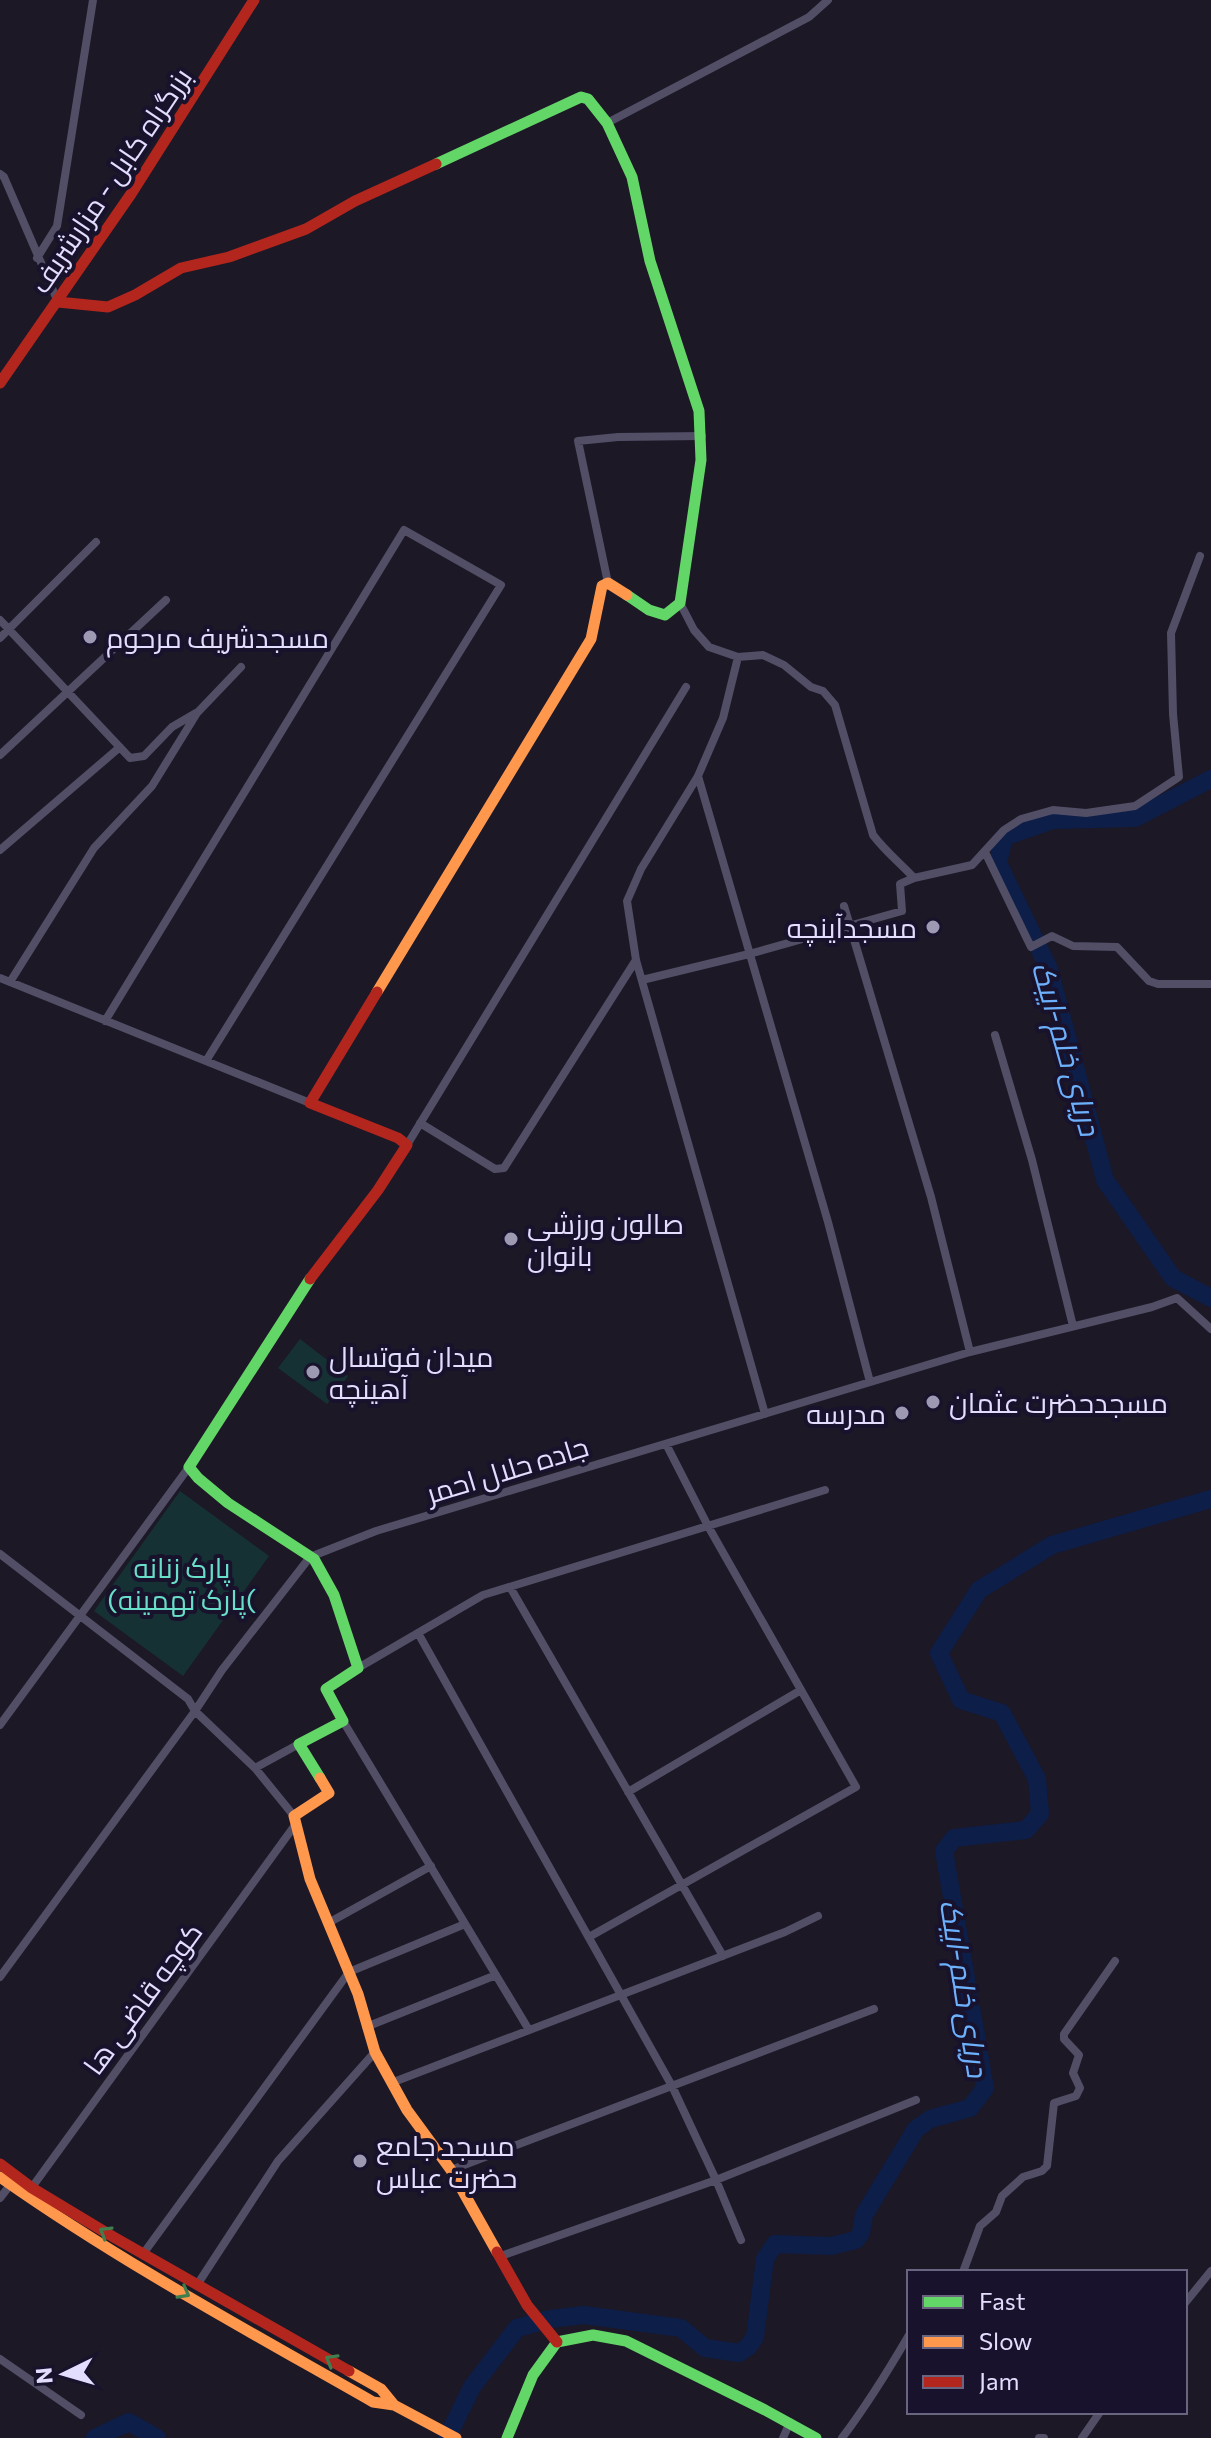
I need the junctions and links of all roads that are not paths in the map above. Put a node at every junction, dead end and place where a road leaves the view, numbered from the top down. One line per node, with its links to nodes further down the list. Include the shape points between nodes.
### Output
1 (93, 0): 6 (street, via 57,226)
2 (254, 0): 7 (main road, بزرگراه کابل - مزارشریف)
3 (828, 0): 4 (street, via 809,17)
4 (607, 123): 7 (main road, via 581,97 355,201 306,229 181,268 108,307); 9 (main road, via 632,177 650,261 699,411)
5 (0, 174): 6 (street)
6 (37, 258): 7 (street)
7 (58, 302): 8 (main road, بزرگراه کابل - مزارشریف)
8 (0, 383)
9 (702, 436): 12 (street, via 578,441); 14 (main road)
10 (96, 542): 16 (street)
11 (1200, 556): 27 (street, via 1171,633 1179,777 1135,806 1086,813 1053,810 1021,819)
12 (608, 583): 14 (main road, via 665,615); 40 (main road, via 602,586 591,639)
13 (166, 600): 21 (street)
14 (680, 603): 18 (street, via 709,647)
15 (0, 620): 16 (street)
16 (9, 629): 17 (street); 21 (street)
17 (0, 638)
18 (738, 657): 25 (street, via 723,718); 28 (street, via 763,655 784,665 835,705 873,835)
19 (241, 667): 22 (street)
20 (686, 687): 41 (street)
21 (69, 691): 23 (street); 24 (street)
22 (197, 713): 23 (street, via 172,727 144,756 130,758); 35 (street, via 152,786 94,848)
23 (120, 747): 26 (street)
24 (0, 755)
25 (698, 776): 31 (street); 32 (street, via 627,901)
26 (0, 850)
27 (985, 852): 28 (street, via 972,865); 36 (street, via 1031,947 1052,936 1073,946 1117,947 1149,981)
28 (914, 878): 30 (street, via 900,884 902,911)
29 (844, 906): 30 (street)
30 (849, 926): 31 (street); 45 (street, via 915,1137)
31 (749, 954): 34 (street); 46 (street)
32 (636, 960): 34 (street); 41 (street, via 504,1168 495,1169)
33 (0, 978): 35 (street)
34 (642, 980): 47 (street)
35 (10, 982): 37 (street)
36 (1211, 984)
37 (105, 1021): 39 (street); 39 (street, via 404,530 501,585)
38 (995, 1035): 43 (street)
39 (206, 1061): 40 (street)
40 (310, 1103): 42 (main road)
41 (420, 1123): 42 (street)
42 (407, 1145): 49 (main road, via 311,1277)
43 (1073, 1326): 44 (street, جاده حلال احمر, via 1177,1298); 45 (street, جاده حلال احمر)
44 (1211, 1329)
45 (970, 1352): 46 (street, جاده حلال احمر)
46 (870, 1382): 47 (street, جاده حلال احمر)
47 (765, 1414): 48 (street, جاده حلال احمر)
48 (666, 1444): 51 (street); 53 (street, جاده حلال احمر, via 376,1531)
49 (189, 1467): 53 (main road, via 224,1499); 55 (street)
50 (825, 1490): 51 (street)
51 (708, 1526): 54 (street); 58 (street)
52 (0, 1554): 55 (street)
53 (310, 1557): 57 (main road, via 329,1583); 59 (street)
54 (510, 1587): 56 (street, via 483,1595); 64 (street)
55 (80, 1615): 59 (street, via 188,1699); 61 (street)
56 (418, 1633): 57 (street); 71 (street)
57 (358, 1668): 60 (main road, via 326,1689)
58 (801, 1690): 64 (street); 67 (street, via 856,1787)
59 (195, 1711): 63 (street); 76 (street)
60 (343, 1721): 62 (main road); 66 (street)
61 (0, 1725)
62 (299, 1744): 63 (street); 65 (main road, via 329,1793)
63 (255, 1768): 65 (street)
64 (628, 1792): 67 (street)
65 (294, 1820): 69 (main road, via 310,1879); 90 (street, کوچه قاضی ها)
66 (431, 1866): 69 (street); 70 (street)
67 (682, 1884): 71 (street); 72 (street)
68 (818, 1916): 72 (street)
69 (330, 1922): 74 (main road)
70 (465, 1924): 74 (street); 75 (street)
71 (589, 1937): 77 (street)
72 (723, 1956): 77 (street)
73 (1115, 1961): 95 (street, via 1064,2034 1079,2055 1073,2073 1080,2088 1076,2096 1053,2106 1047,2166 1004,2194 996,2212 980,2226)
74 (349, 1972): 79 (main road); 93 (street)
75 (496, 1975): 79 (street); 80 (street)
76 (0, 1977)
77 (622, 1995): 80 (street); 83 (street)
78 (874, 2009): 83 (street)
79 (366, 2027): 81 (main road)
80 (529, 2030): 82 (street)
81 (375, 2052): 82 (main road); 97 (street, via 278,2161)
82 (391, 2083): 86 (main road)
83 (672, 2086): 86 (street); 89 (street)
84 (916, 2100): 89 (street)
85 (0, 2164): 88 (main road)
86 (451, 2170): 94 (main road)
87 (0, 2177): 88 (main road)
88 (13, 2180): 90 (main road); 91 (street)
89 (716, 2180): 92 (street); 94 (street)
90 (29, 2192): 93 (main road, one-way to 90); 102 (main road, one-way to 102, via 87,2238 373,2402)
91 (0, 2198)
92 (741, 2240)
93 (143, 2254): 97 (main road)
94 (501, 2256): 99 (main road, via 527,2305)
95 (964, 2270)
96 (1211, 2271): 98 (street)
97 (197, 2285): 102 (main road, one-way to 97, via 381,2389)
98 (1187, 2301)
99 (553, 2338): 105 (main road, via 603,2336 640,2346); 107 (main road)
100 (907, 2338): 110 (street, via 877,2393)
101 (0, 2359): 104 (street)
102 (394, 2405): 106 (main road)
103 (1099, 2414): 111 (street)
104 (81, 2415)
105 (790, 2422): 108 (street); 109 (main road)
106 (456, 2438)
107 (507, 2438)
108 (783, 2438)
109 (816, 2438)
110 (842, 2438)
111 (1082, 2438)

